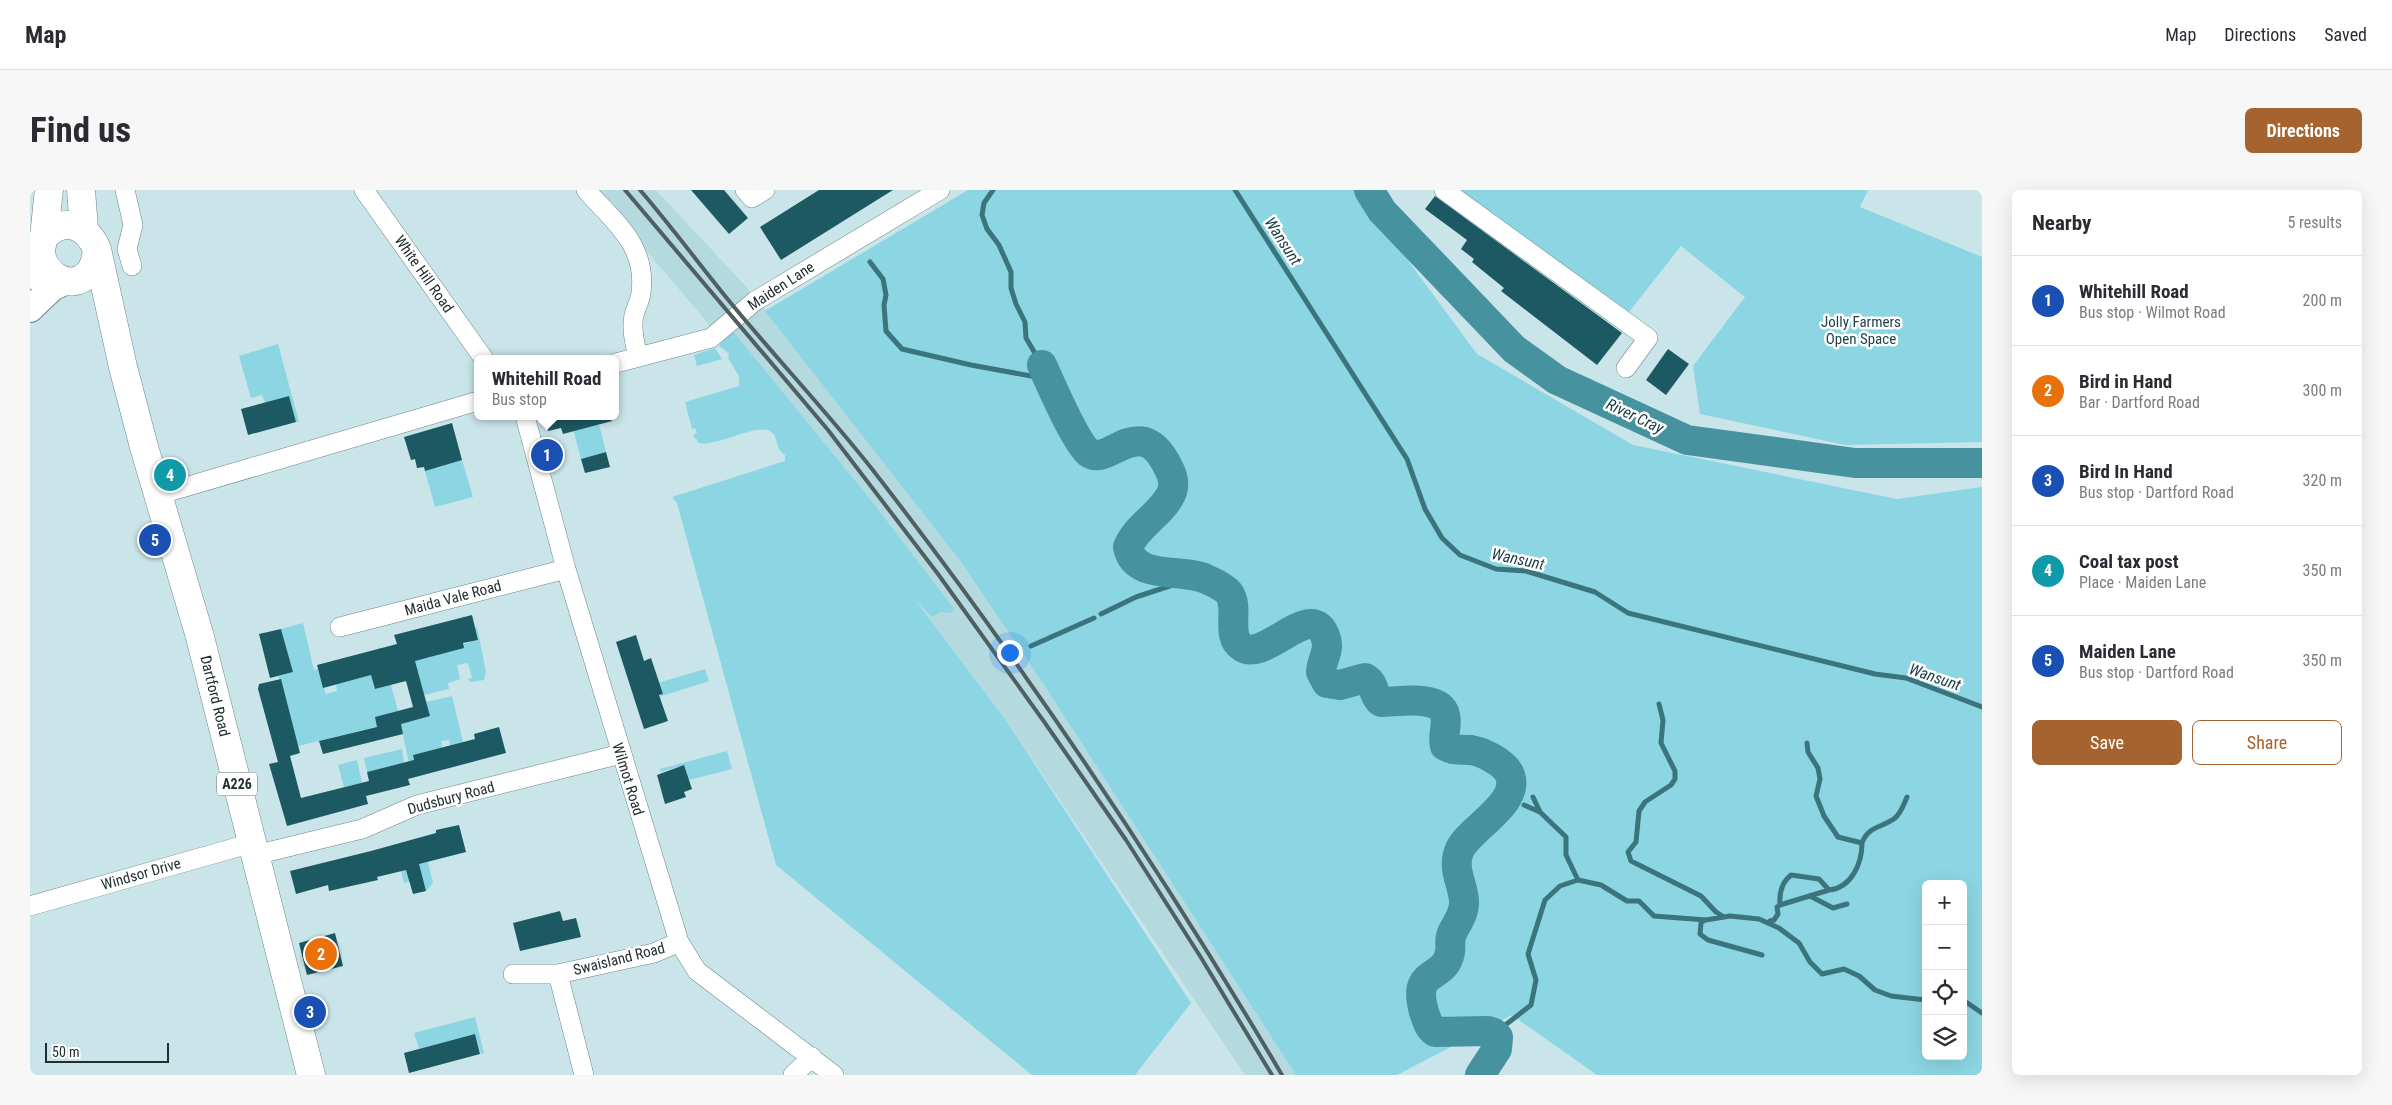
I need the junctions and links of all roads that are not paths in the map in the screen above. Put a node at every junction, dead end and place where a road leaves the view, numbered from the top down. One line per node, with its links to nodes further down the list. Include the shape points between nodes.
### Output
1 (49, 190): 11 (main road)
2 (81, 190): 10 (main road, Dartford Road)
3 (125, 190): 12 (street, via 133,225 127,249)
4 (364, 190): 17 (street, White Hill Road)
5 (586, 190): 18 (street, via 634,245 643,269 641,295 634,316)
6 (745, 190): 7 (street, via 752,198)
7 (765, 190)
8 (940, 190): 18 (street, Maiden Lane, via 755,301 711,338)
9 (1444, 190): 20 (street, via 1648,338)
10 (91, 239): 11 (main road, via 67,225 53,229); 14 (main road, via 94,266 88,274); 16 (main road, Dartford Road / A226)
11 (42, 245): 13 (main road); 14 (main road, via 46,268 52,275)
12 (132, 266)
13 (30, 276)
14 (72, 281): 15 (main road, via 52,288); 16 (main road, Dartford Road / A226, via 88,287)
15 (30, 309)
16 (111, 318): 23 (main road, Dartford Road / A226)
17 (481, 355)
18 (638, 357): 19 (street, Maiden Lane)
19 (619, 362)
20 (1626, 368)
21 (474, 401): 23 (street)
22 (526, 420): 24 (street, Wilmot Road)
23 (158, 495): 27 (main road, Dartford Road / A226, via 200,637)
24 (566, 568): 25 (street, Maida Vale Road); 26 (street, Wilmot Road)
25 (340, 627)
26 (621, 754): 27 (street, Dudsbury Road, via 417,806 362,829); 29 (street, Wilmot Road)
27 (253, 849): 28 (street, Windsor Drive); 33 (main road, Dartford Road / A226)
28 (30, 906)
29 (679, 942): 31 (street, Swaisland Road, via 654,953); 32 (street, Wilmot Road, via 697,971)
30 (513, 974): 31 (street, Swaisland Road)
31 (558, 974): 34 (street, Swaisland Road)
32 (812, 1057): 35 (street); 36 (street, Wilmot Road)
33 (311, 1075)
34 (584, 1075)
35 (793, 1075)
36 (834, 1075)

